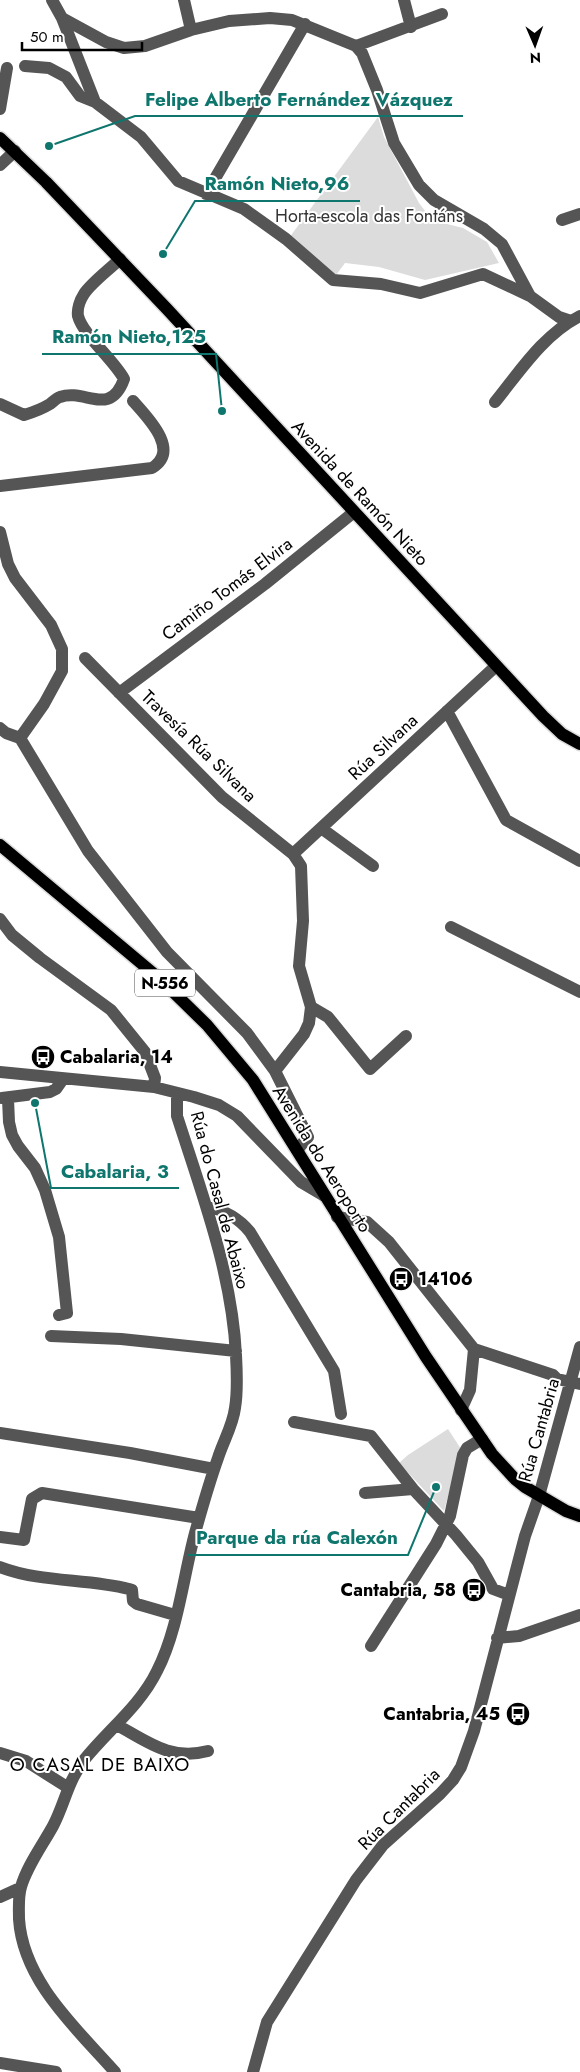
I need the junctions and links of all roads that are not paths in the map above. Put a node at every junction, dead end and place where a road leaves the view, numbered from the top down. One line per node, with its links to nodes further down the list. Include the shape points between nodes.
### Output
1 (52, 0): 5 (street)
2 (184, 0): 8 (street)
3 (404, 0): 7 (street)
4 (442, 14): 7 (street)
5 (62, 18): 8 (street, via 124,48 145,46); 12 (street)
6 (305, 24): 8 (street, via 270,18 229,21); 9 (street); 17 (street)
7 (411, 26): 9 (street)
8 (191, 30)
9 (356, 46): 21 (street, via 373,81 394,144 418,184 434,200 484,229 502,244)
10 (25, 66): 12 (street, via 49,68 66,77 80,96)
11 (8, 68): 13 (street)
12 (95, 102): 17 (street, via 141,136 178,181)
13 (0, 109)
14 (0, 138): 15 (main road, Avenida de Ramón Nieto)
15 (15, 151): 16 (street); 20 (main road, Avenida de Ramón Nieto)
16 (0, 165)
17 (206, 194): 21 (street, via 244,209 286,239 333,280 381,284 420,293 483,274)
18 (580, 214): 19 (street)
19 (562, 220)
20 (120, 259): 25 (street, via 84,293 78,305 78,315 82,325 124,378 120,390 114,397 99,400 60,397 38,411 24,415); 27 (main road, Avenida de Ramón Nieto)
21 (530, 296): 22 (street, via 559,317)
22 (576, 318): 24 (street, via 546,340)
23 (133, 401): 26 (street, via 161,436 163,450 158,465)
24 (495, 402)
25 (0, 404)
26 (0, 486)
27 (354, 512): 30 (main road, Avenida de Ramón Nieto); 31 (street, Camiño Tomás Elvira, via 265,584)
28 (0, 532): 34 (street, via 15,578 51,625 62,649 62,671)
29 (85, 658): 31 (street, Travesía Rúa Silvana)
30 (496, 666): 32 (street, Rúa Silvana); 35 (main road, Avenida de Ramón Nieto, via 549,722)
31 (119, 693): 38 (street, Travesía Rúa Silvana, via 222,797)
32 (447, 711): 36 (street, Rúa Silvana); 39 (street, via 506,820)
33 (0, 728): 34 (street)
34 (20, 738): 46 (street, via 88,851 167,952 247,1033)
35 (580, 744)
36 (321, 828): 38 (street, Rúa Silvana); 40 (street)
37 (0, 846): 52 (main road, Avenida do Aeroporto / N-556, via 185,1002 253,1080)
38 (293, 854): 44 (street, via 301,866 303,921 299,966)
39 (580, 861)
40 (373, 866)
41 (0, 918): 49 (street, via 26,947 110,1010 145,1052 155,1078)
42 (451, 926): 43 (street)
43 (580, 992)
44 (311, 1007): 45 (street, via 328,1017 370,1069); 46 (street, via 304,1034)
45 (406, 1036)
46 (275, 1071): 52 (street, via 308,1137)
47 (0, 1072): 48 (street)
48 (64, 1079): 49 (street); 51 (street, via 50,1092)
49 (154, 1087): 50 (street)
50 (177, 1092): 53 (street, via 219,1105 237,1116 301,1182); 54 (street, Rúa do Casal de Abaixo, via 177,1116)
51 (4, 1099): 56 (street, via 12,1135 35,1168 59,1237 67,1313)
52 (298, 1150): 53 (main road, Avenida do Aeroporto)
53 (323, 1195): 55 (main road, Avenida do Aeroporto)
54 (206, 1206): 60 (street, Rúa do Casal de Abaixo, via 225,1272); 63 (street, via 218,1208 240,1220 250,1232 334,1371)
55 (337, 1217): 59 (street, via 366,1222 389,1242); 62 (main road, Avenida do Aeroporto)
56 (59, 1315)
57 (51, 1336): 60 (street, via 121,1339)
58 (580, 1347): 61 (street, Rúa Cantabria)
59 (474, 1349): 61 (street); 62 (street, via 470,1390)
60 (236, 1351): 67 (street, Rúa do Casal de Abaixo, via 238,1384 235,1410)
61 (576, 1383): 70 (street, Rúa Cantabria)
62 (461, 1410): 66 (main road, Avenida do Aeroporto)
63 (341, 1414)
64 (294, 1422): 68 (street, via 371,1436)
65 (0, 1433): 67 (street)
66 (482, 1439): 70 (main road, Avenida do Aeroporto, via 515,1479); 73 (street, via 464,1454)
67 (214, 1469): 72 (street, Rúa do Casal de Abaixo)
68 (413, 1489): 69 (street); 73 (street)
69 (365, 1493)
70 (539, 1496): 71 (main road, Avenida do Aeroporto); 76 (street, Rúa Cantabria)
71 (580, 1516)
72 (199, 1518): 74 (street, via 42,1492 32,1499 24,1540); 77 (street, Rúa do Casal de Abaixo)
73 (446, 1523): 76 (street, via 478,1562 493,1588); 80 (street)
74 (0, 1537)
75 (0, 1567): 77 (street, via 34,1577 91,1581 132,1590 133,1601 137,1604)
76 (509, 1595): 79 (street, Rúa Cantabria)
77 (175, 1615): 81 (street, Rúa do Casal de Abaixo, via 157,1672)
78 (580, 1616): 79 (street, via 519,1636)
79 (497, 1638): 90 (street, Rúa Cantabria, via 474,1731 461,1768 440,1794 383,1845 356,1880 268,2022)
80 (371, 1646)
81 (117, 1726): 82 (street, via 179,1755); 84 (street, Rúa do Casal de Abaixo, via 98,1742)
82 (208, 1751)
83 (0, 1753): 84 (street, via 26,1761)
84 (67, 1787): 85 (street, Rúa do Casal de Abaixo, via 55,1822)
85 (20, 1888): 86 (street); 89 (street, Rúa do Casal de Abaixo, via 20,1929 34,1971 54,2002)
86 (0, 1897)
87 (0, 2063): 88 (street)
88 (56, 2072)
89 (115, 2072)
90 (253, 2072)

